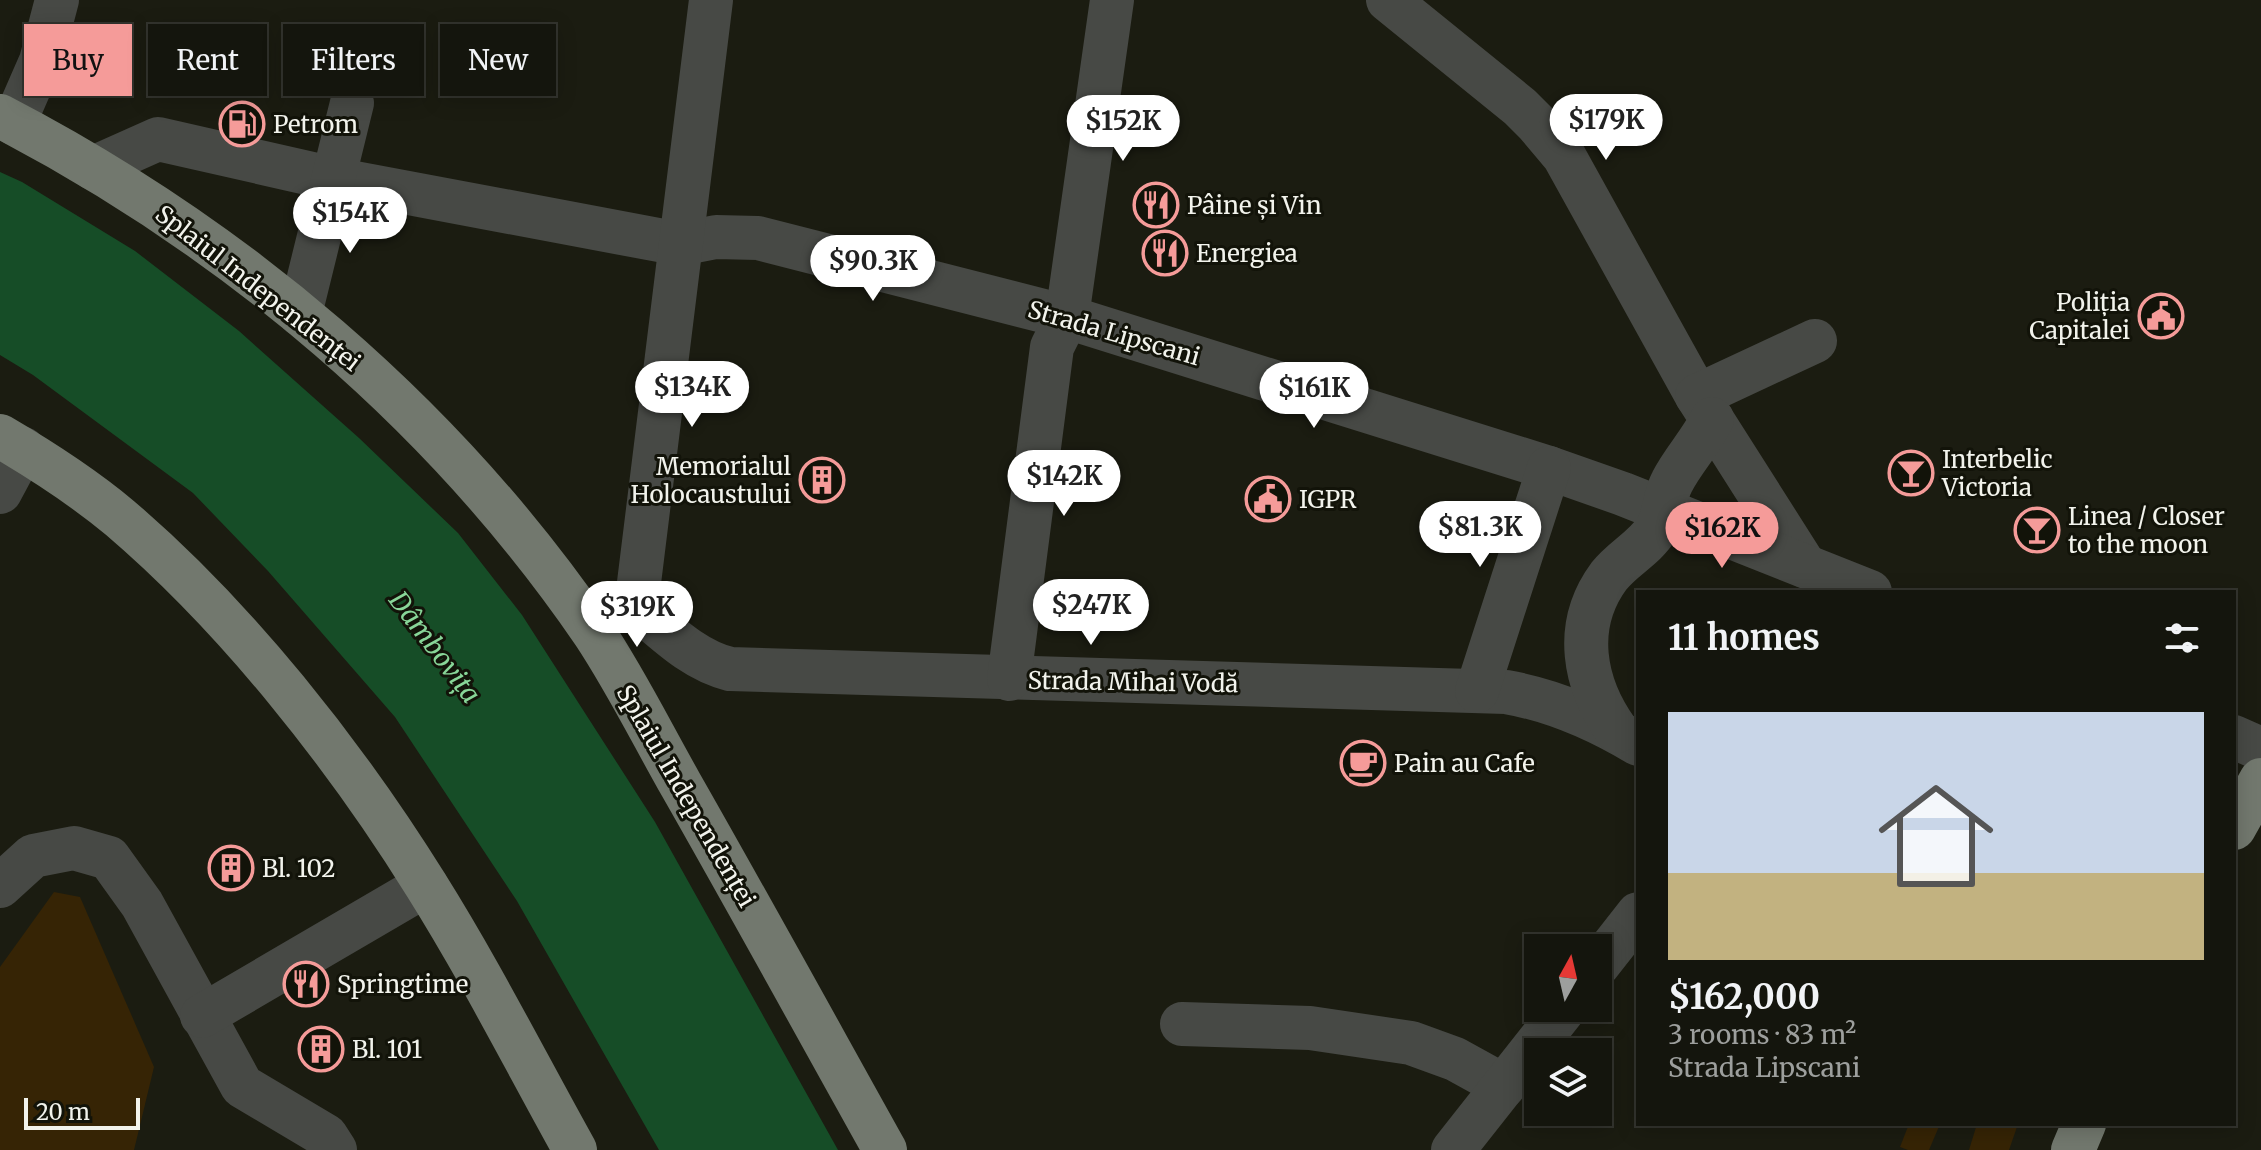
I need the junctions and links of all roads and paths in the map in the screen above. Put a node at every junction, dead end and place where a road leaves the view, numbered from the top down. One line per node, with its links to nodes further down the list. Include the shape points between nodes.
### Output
1 (57, 0): 6 (street, via 41,61)
2 (711, 0): 9 (street)
3 (1112, 0): 11 (street)
4 (1388, 0): 13 (street, via 1520,107 1564,156)
5 (352, 103): 8 (street)
6 (7, 120): 7 (main road, Splaiul Independenței)
7 (93, 168): 8 (street, Strada Lipscani, via 158,139); 10 (main road, Splaiul Independenței, via 174,220)
8 (334, 179): 9 (street, Strada Lipscani); 10 (street)
9 (680, 244): 11 (street, Strada Lipscani, via 716,237 758,238); 20 (street)
10 (300, 314): 21 (main road, Splaiul Independenței, via 454,457 506,516)
11 (1067, 317): 15 (street, Strada Lipscani); 22 (street, via 1052,347)
12 (1815, 341): 13 (street)
13 (1705, 407): 17 (street, via 1703,438 1671,483); 18 (street)
14 (11, 442): 16 (street); 29 (main road, via 120,518 197,591 272,674 352,776)
15 (1549, 468): 17 (street, Strada Lipscani); 23 (street)
16 (0, 492)
17 (1663, 511): 18 (street, Strada Lipscani); 24 (street, via 1648,540 1608,578 1587,628 1591,683 1601,709)
18 (1805, 566): 19 (street, Strada Lipscani)
19 (1865, 590)
20 (636, 607): 21 (street); 22 (street, Strada Mihai Vodă, via 697,656 730,669)
21 (596, 637): 41 (main road, Splaiul Independenței)
22 (1009, 679): 23 (street, Strada Mihai Vodă)
23 (1477, 691): 24 (street, Strada Mihai Vodă, via 1536,697)
24 (1628, 738)
25 (2236, 738): 26 (street)
26 (2261, 749)
27 (2261, 780): 28 (main road)
28 (2236, 824)
29 (426, 885): 33 (street); 40 (main road)
30 (0, 886): 33 (street, via 33,856 74,848 109,858 142,904)
31 (1636, 917): 32 (street)
32 (1612, 947)
33 (202, 1016): 39 (street, via 242,1086 326,1136)
34 (1554, 1022): 36 (street)
35 (1182, 1024): 36 (street, via 1310,1028 1396,1040 1455,1059)
36 (1504, 1086): 42 (street)
37 (2083, 1126): 43 (main road)
38 (2108, 1126): 44 (main road)
39 (335, 1150)
40 (575, 1150)
41 (885, 1150)
42 (1453, 1150)
43 (2073, 1150)
44 (2099, 1150)

